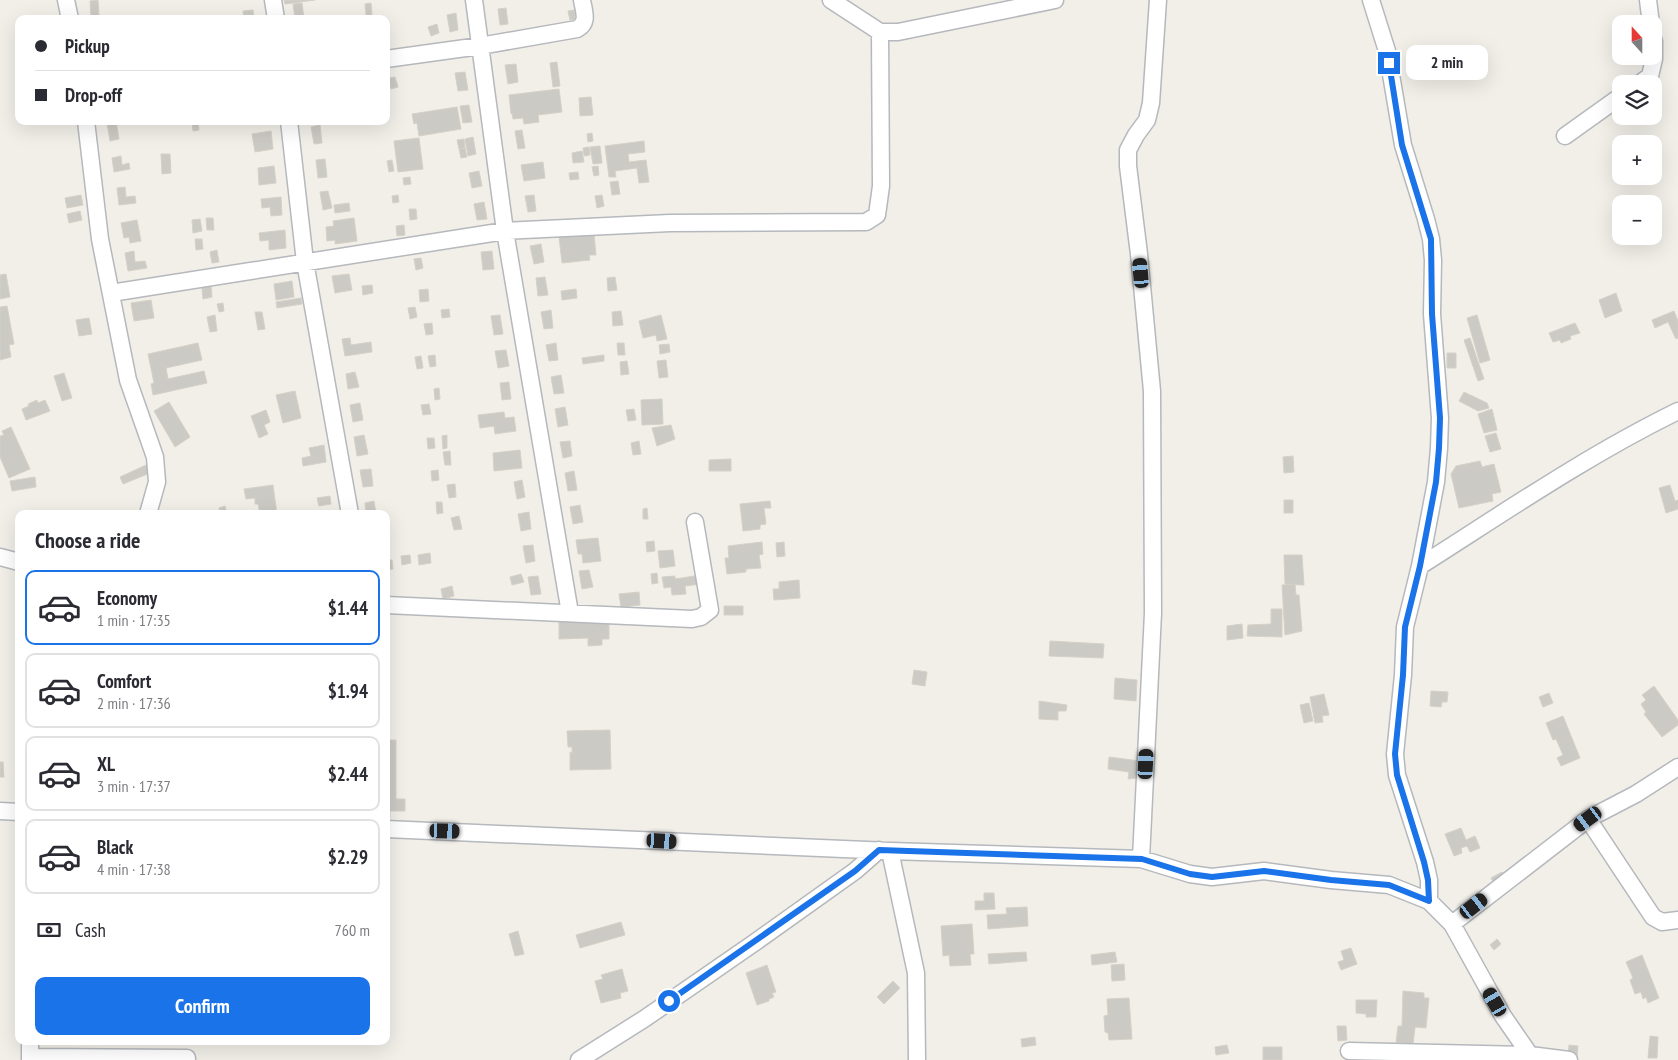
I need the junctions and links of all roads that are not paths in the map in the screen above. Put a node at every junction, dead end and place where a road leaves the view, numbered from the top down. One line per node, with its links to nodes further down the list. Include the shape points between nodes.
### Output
1 (66, 0): 10 (street)
2 (274, 0): 11 (street)
3 (474, 0): 14 (street)
4 (582, 0): 14 (street, via 585,21 577,29)
5 (831, 0): 13 (street)
6 (1055, 0): 13 (street, via 898,32)
7 (1158, 0): 38 (street, via 1151,103 1147,120 1128,150 1152,391 1153,613)
8 (1371, 0): 29 (street, via 1387,51 1402,145 1431,239 1440,440 1436,482)
9 (1648, 0): 12 (street)
10 (69, 15)
11 (276, 15)
12 (1650, 15)
13 (880, 32): 20 (street, via 881,186 876,215 866,222 670,223)
14 (480, 46): 15 (street); 20 (street)
15 (390, 58)
16 (1612, 102): 19 (street)
17 (86, 125): 22 (street)
18 (289, 125): 21 (street)
19 (1565, 136)
20 (505, 231): 21 (street); 31 (street)
21 (305, 262): 22 (street); 25 (street)
22 (110, 293): 24 (street, via 128,380 155,457 158,482)
23 (1678, 411): 29 (street, via 1636,431)
24 (149, 510)
25 (349, 510)
26 (694, 522): 31 (street, via 710,610 702,618)
27 (0, 557): 28 (street)
28 (15, 561)
29 (1420, 566): 39 (street, via 1405,627 1395,754 1397,775 1424,862)
30 (390, 605): 31 (street)
31 (570, 613)
32 (1678, 767): 35 (street)
33 (0, 811): 34 (street)
34 (15, 812)
35 (1588, 819): 40 (street, via 1653,917 1662,922); 41 (street)
36 (390, 829): 37 (street)
37 (884, 851): 38 (street); 46 (street, via 644,1019); 47 (street, via 916,974)
38 (1142, 859): 39 (street, via 1190,874 1212,877 1264,871 1389,885)
39 (1429, 901): 41 (street)
40 (1678, 920)
41 (1452, 924): 44 (street, via 1503,1016)
42 (1349, 1051): 44 (street)
43 (30, 1053): 45 (street)
44 (1530, 1056): 48 (street)
45 (187, 1058)
46 (579, 1060)
47 (917, 1060)
48 (1569, 1060)

